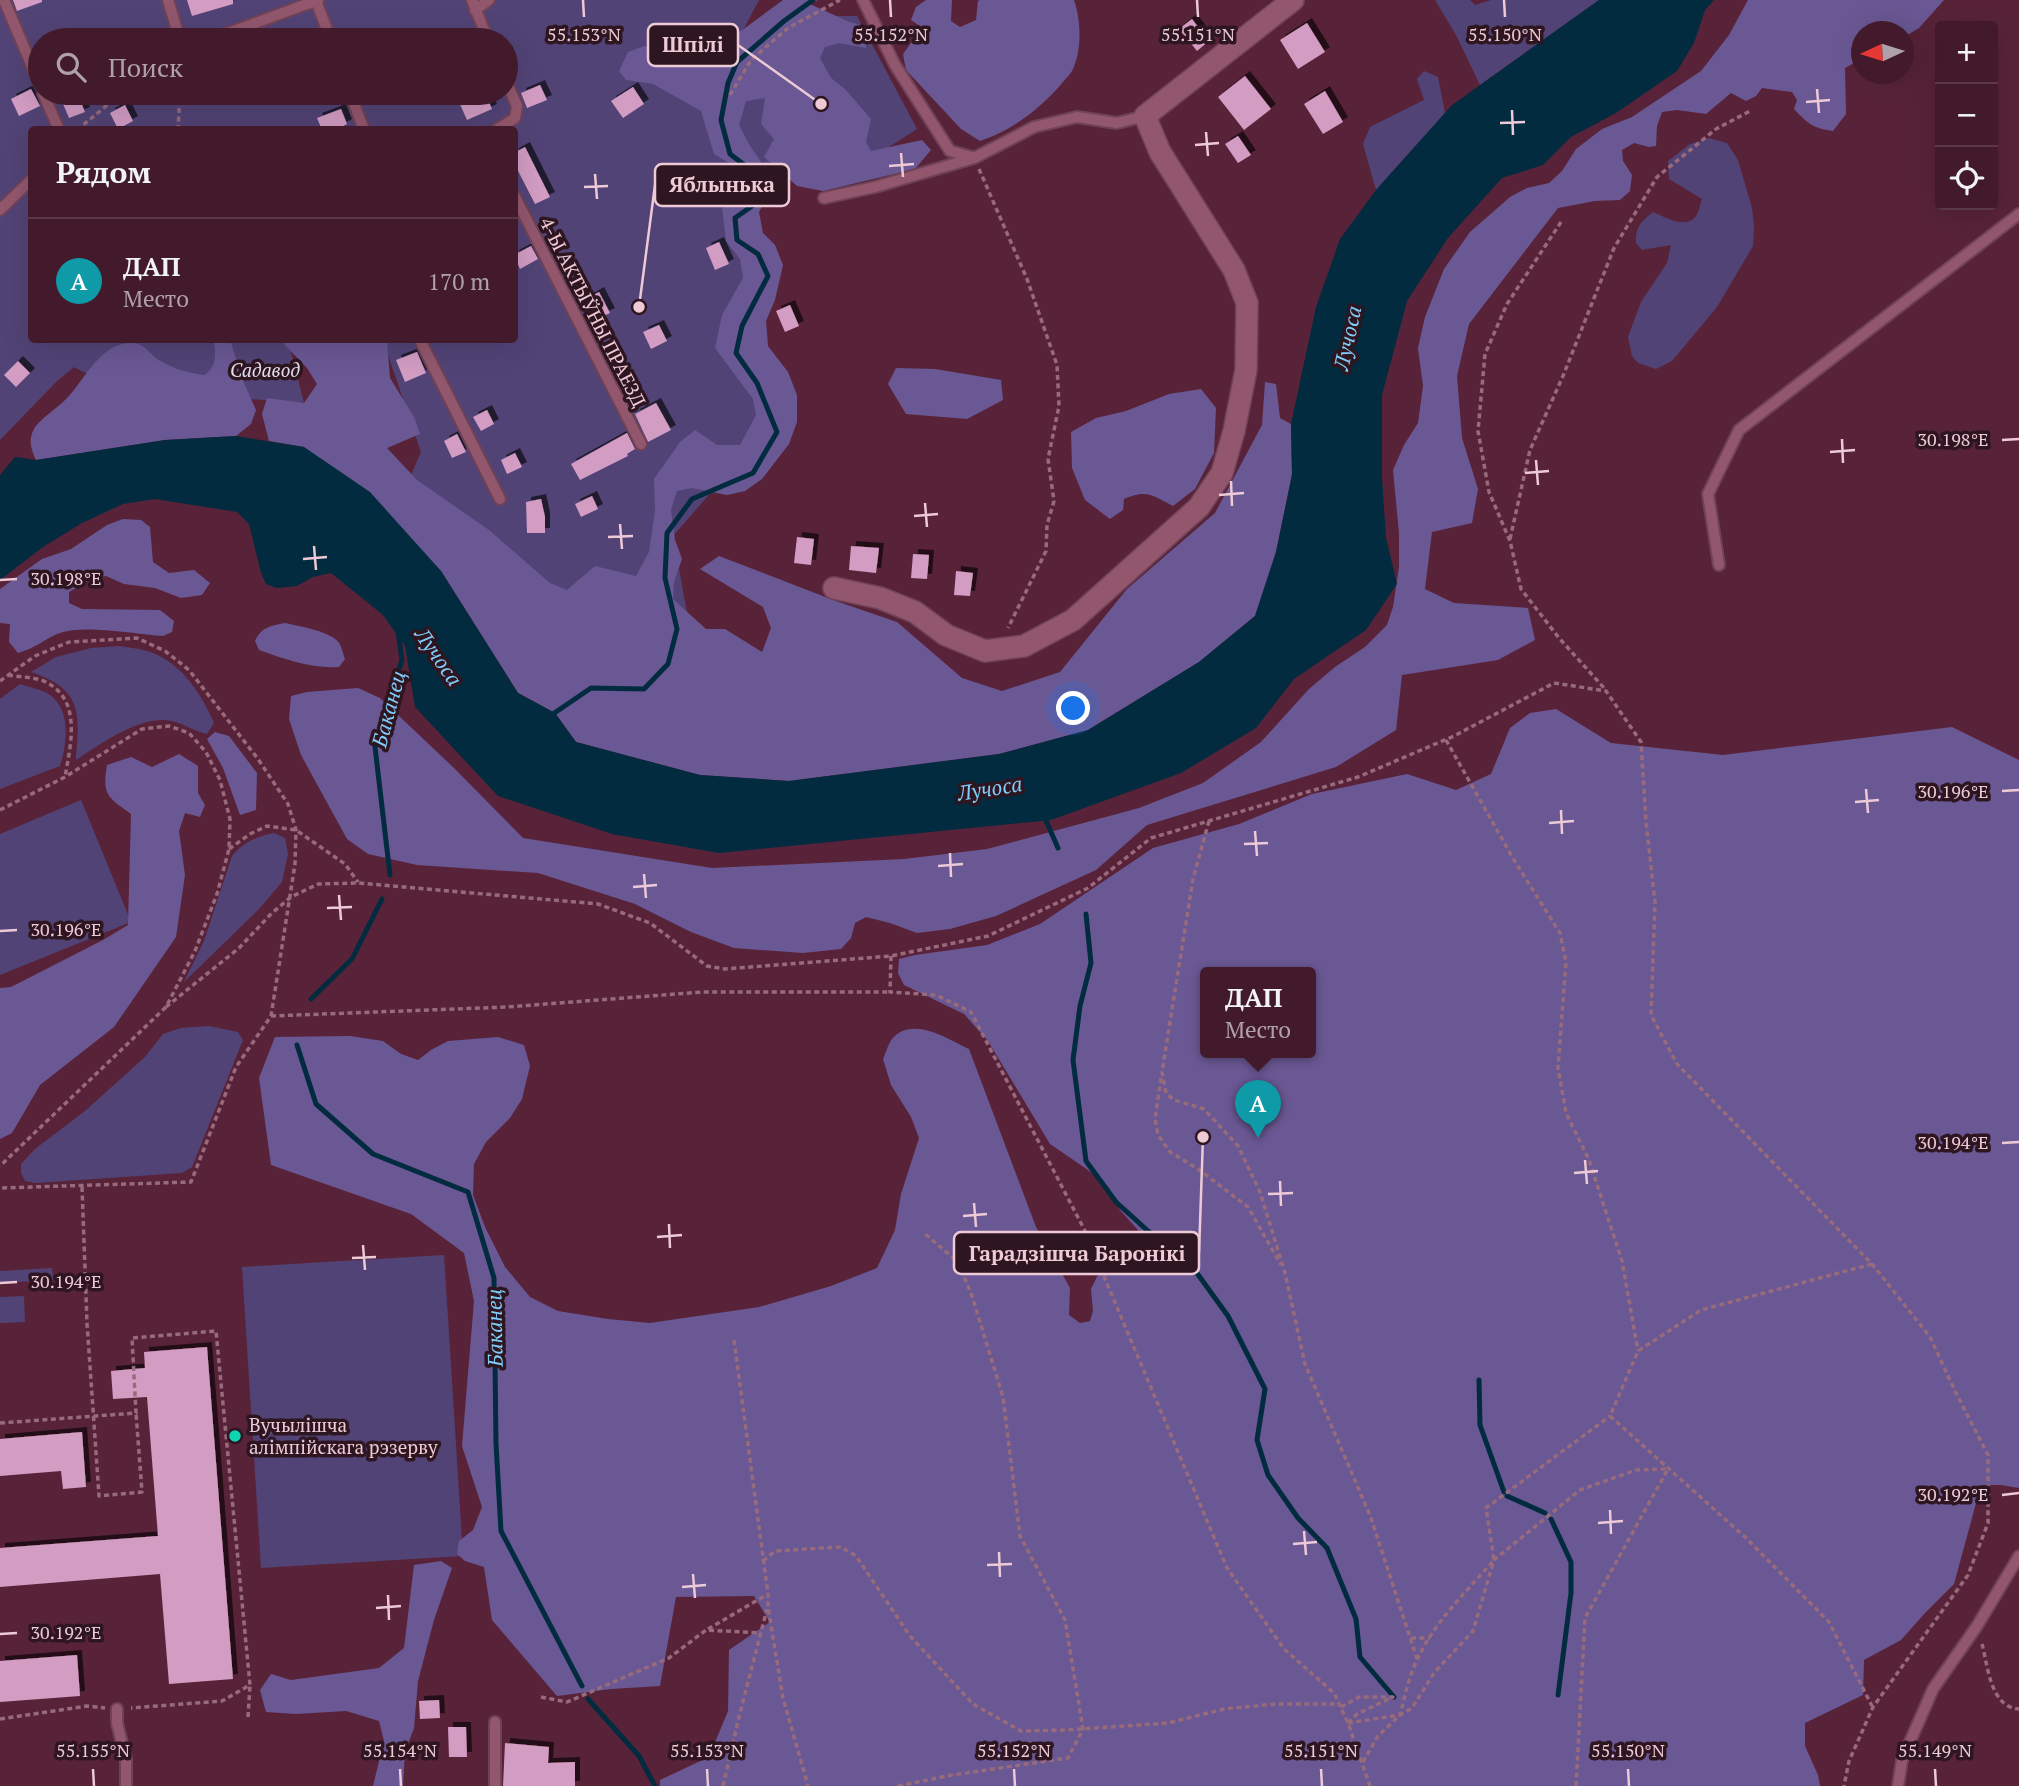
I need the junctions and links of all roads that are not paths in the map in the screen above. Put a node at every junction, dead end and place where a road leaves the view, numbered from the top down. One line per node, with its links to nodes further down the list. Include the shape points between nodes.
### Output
1 (4, 0): 12 (lane)
2 (167, 0): 8 (lane)
3 (489, 0): 7 (lane)
4 (863, 0): 20 (lane, via 895,65 950,151)
5 (1293, 0): 16 (street)
6 (317, 1): 9 (lane); 10 (lane)
7 (474, 5): 11 (lane)
8 (176, 28)
9 (242, 28)
10 (327, 28)
11 (483, 28)
12 (28, 57)
13 (48, 105): 17 (lane)
14 (355, 105): 18 (lane)
15 (517, 105): 19 (lane, via 515,118)
16 (1145, 116): 20 (lane, via 1117,123 1077,117 1034,127); 30 (street, via 1160,152 1234,270 1247,303 1246,370 1222,473 1199,507 1073,620 1024,646 993,650 946,635 915,612 880,598)
17 (57, 126)
18 (362, 126)
19 (502, 126)
20 (974, 158): 22 (lane)
21 (28, 183): 24 (lane)
22 (824, 198)
23 (518, 203): 27 (lane, 4-Ы АКТЫЎНЫ ПРАЕЗД)
24 (0, 210)
25 (2019, 214): 29 (lane, via 1739,430 1708,494)
26 (422, 343): 28 (lane)
27 (641, 444)
28 (500, 499)
29 (1719, 565)
30 (834, 588)
31 (2019, 1556): 36 (lane, via 1933,1689 1902,1760)
32 (117, 1709): 34 (lane)
33 (495, 1722): 35 (lane)
34 (126, 1786)
35 (495, 1786)
36 (1898, 1786)

